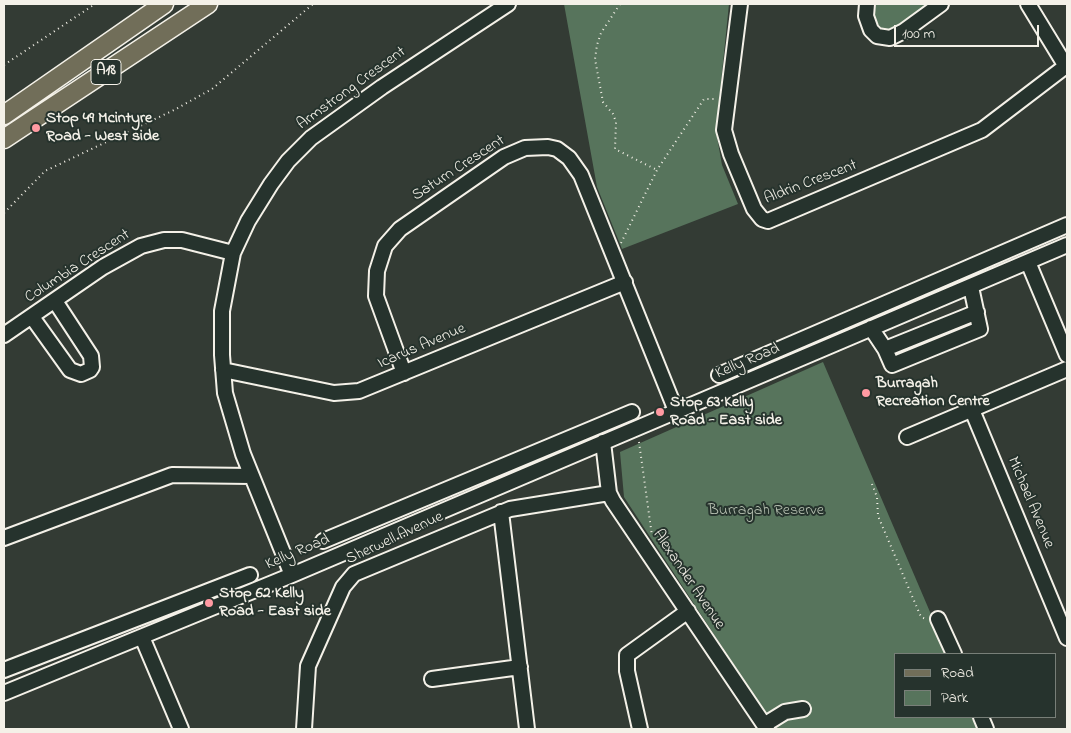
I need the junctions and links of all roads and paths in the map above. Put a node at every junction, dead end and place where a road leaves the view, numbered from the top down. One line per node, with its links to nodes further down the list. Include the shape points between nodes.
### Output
1 (95, 4): 11 (path)
2 (164, 4): 14 (main road, A18)
3 (208, 4): 15 (main road, A18)
4 (313, 4): 17 (path, via 212,89 45,171)
5 (508, 4): 20 (street, Armstrong Crescent, via 310,138 271,184 248,220)
6 (620, 4): 16 (path, via 601,34 594,59 603,102 616,122 615,150)
7 (740, 4): 13 (street, Aldrin Crescent)
8 (867, 4): 9 (street, via 870,30 877,36 890,38)
9 (941, 4)
10 (1028, 4): 12 (street)
11 (4, 65)
12 (1067, 67): 13 (street, Aldrin Crescent, via 982,130 768,221 754,209 731,154 724,130)
13 (727, 98): 16 (path, via 704,99)
14 (4, 115)
15 (4, 140)
16 (656, 170): 21 (path, via 622,238)
17 (4, 213)
18 (1067, 225): 25 (street, Kelly Road)
19 (1067, 245): 22 (street, Kelly Road)
20 (233, 253): 26 (street, Columbia Crescent, via 182,240 155,241 116,259); 33 (street, Armstrong Crescent, via 222,312)
21 (616, 260): 23 (street, Saturn Crescent); 34 (street, Saturn Crescent, via 581,175 569,158 557,149 542,147 526,148 504,157 400,229 384,246 377,271 376,296)
22 (1028, 262): 24 (street, Kelly Road); 31 (street)
23 (625, 282): 34 (street, Icarus Avenue); 37 (street, Saturn Crescent)
24 (971, 287): 27 (street, Kelly Road); 29 (street, via 980,329 892,365)
25 (897, 298): 27 (street); 35 (street, Kelly Road)
26 (55, 300): 28 (street, Columbia Crescent); 28 (street, via 91,356 90,370 81,374 70,370)
27 (904, 314): 29 (street, Kelly Road)
28 (32, 317): 30 (street, Columbia Crescent)
29 (871, 328): 37 (street, Kelly Road)
30 (4, 335)
31 (1067, 354)
32 (1067, 369): 36 (street)
33 (223, 370): 34 (street, Icarus Avenue, via 343,394 367,389); 43 (street, Armstrong Crescent, via 233,427)
34 (404, 373)
35 (719, 375)
36 (972, 410): 39 (street); 56 (street, Michael Avenue)
37 (676, 411): 40 (street, Kelly Road)
38 (632, 412): 42 (street, Kelly Road)
39 (907, 437)
40 (603, 442): 45 (street, Kelly Road); 46 (street, Alexander Avenue)
41 (639, 442): 50 (path)
42 (489, 472): 45 (street); 49 (street, Kelly Road)
43 (251, 476): 48 (street, via 172,476); 51 (street, Armstrong Crescent)
44 (872, 484): 54 (path, via 877,497 878,516 922,617)
45 (496, 488): 51 (street, Kelly Road)
46 (610, 493): 47 (street, Sherwell Avenue); 50 (street, Alexander Avenue)
47 (501, 512): 60 (street); 67 (street, Sherwell Avenue, via 350,577 308,666)
48 (4, 538)
49 (323, 541)
50 (656, 564): 53 (street, Alexander Avenue)
51 (292, 574): 55 (street, Kelly Road)
52 (250, 575): 57 (street, Kelly Road)
53 (688, 611): 65 (street, Alexander Avenue); 69 (street, via 627,655 626,671)
54 (932, 619): 58 (street)
55 (142, 636): 59 (street, Kelly Road); 66 (street)
56 (1067, 638)
57 (79, 642): 59 (street); 61 (street, Kelly Road)
58 (953, 653)
59 (87, 660): 63 (street, Kelly Road)
60 (520, 667): 62 (street); 68 (street)
61 (4, 670)
62 (432, 679)
63 (4, 693)
64 (803, 709): 65 (street, via 784,712)
65 (766, 727)
66 (181, 729)
67 (304, 729)
68 (527, 729)
69 (640, 729)

